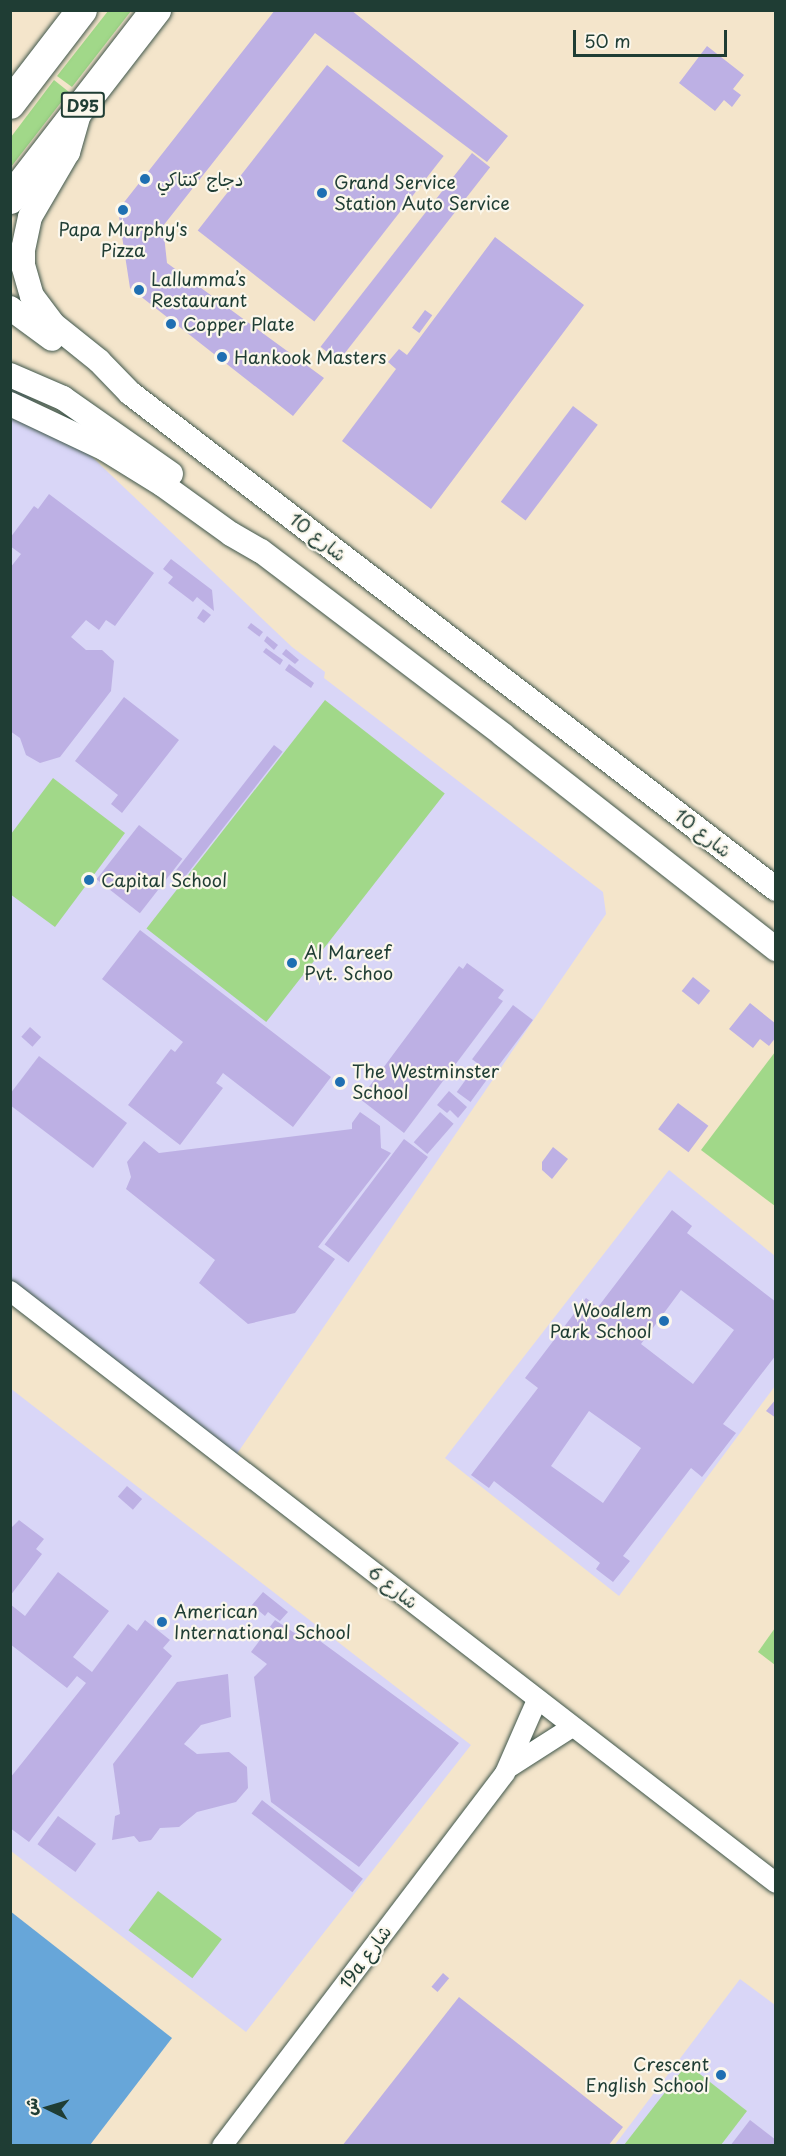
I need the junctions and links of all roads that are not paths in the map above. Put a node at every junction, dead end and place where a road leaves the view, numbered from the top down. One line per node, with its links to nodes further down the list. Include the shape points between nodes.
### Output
1 (82, 10): 3 (main road)
2 (156, 10): 4 (main road, D95)
3 (10, 104)
4 (80, 108): 5 (main road, D95); 8 (street, شارع 10, via 68,152 30,217 23,265 32,296 42,311)
5 (10, 199)
6 (10, 308): 8 (street)
7 (10, 375): 10 (street, via 63,398 116,432 225,516)
8 (130, 393): 11 (street, شارع 10)
9 (10, 404): 10 (street, via 105,449)
10 (261, 551): 12 (street)
11 (776, 889)
12 (776, 949)
13 (10, 1291): 14 (street, شارع 6)
14 (537, 1700): 15 (street, شارع 6); 16 (street, 19a شارع)
15 (572, 1727): 16 (street, 19a شارع); 17 (street, شارع 6)
16 (508, 1768): 18 (street, 19a شارع)
17 (776, 1883)
18 (222, 2145)

